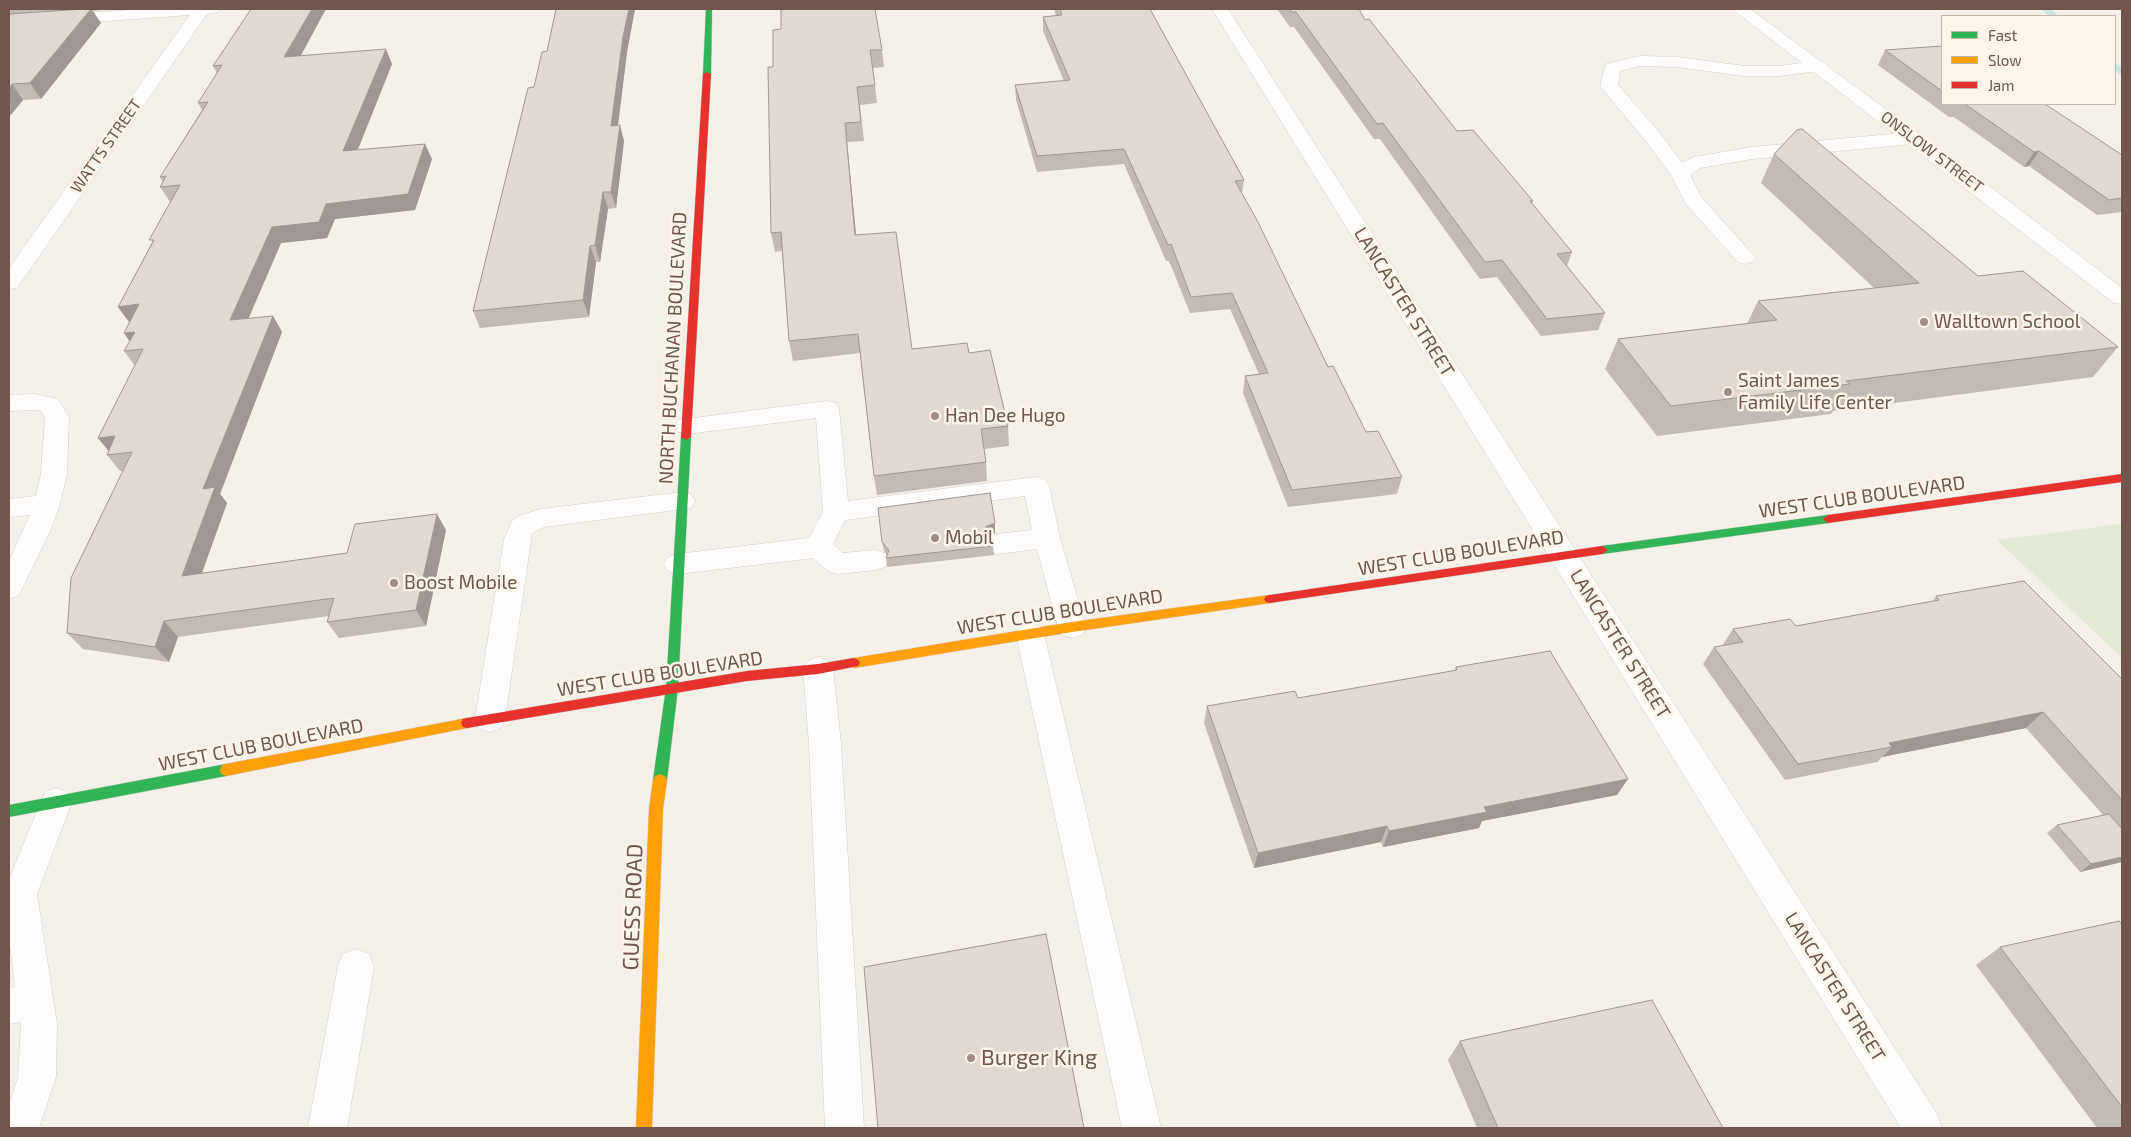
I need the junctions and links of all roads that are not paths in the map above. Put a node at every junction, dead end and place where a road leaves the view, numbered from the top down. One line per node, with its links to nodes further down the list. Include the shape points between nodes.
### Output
1 (206, 9): 5 (street); 10 (street, WATTS STREET)
2 (708, 9): 13 (street, NORTH BUCHANAN BOULEVARD)
3 (1220, 9): 22 (street, LANCASTER STREET)
4 (1740, 9): 6 (street, ONSLOW STREET)
5 (9, 23)
6 (1818, 66): 7 (street, ONSLOW STREET); 8 (street, via 1779,71 1744,70 1640,60 1612,68 1609,86)
7 (1913, 138): 8 (street, via 1752,153 1694,163); 11 (street, ONSLOW STREET)
8 (1680, 174): 9 (street, via 1693,200)
9 (1745, 258)
10 (9, 283)
11 (2122, 298)
12 (9, 403): 16 (street, via 35,402 49,406 57,418 54,474)
13 (687, 426): 15 (street, NORTH BUCHANAN BOULEVARD); 18 (street, via 827,409)
14 (2122, 478): 22 (street, WEST CLUB BOULEVARD)
15 (682, 502): 24 (street, NORTH BUCHANAN BOULEVARD); 30 (street, via 540,518 522,528 517,539)
16 (47, 504): 17 (street); 25 (street)
17 (9, 508)
18 (836, 512): 19 (street, via 1036,486); 21 (street)
19 (1047, 538): 20 (street); 26 (street)
20 (997, 544)
21 (818, 547): 23 (street, via 838,564); 24 (street)
22 (1564, 555): 26 (street, WEST CLUB BOULEVARD); 40 (street, LANCASTER STREET)
23 (875, 560)
24 (678, 564): 29 (street, NORTH BUCHANAN BOULEVARD)
25 (9, 588)
26 (1072, 627): 27 (street, WEST CLUB BOULEVARD)
27 (1030, 634): 28 (street, WEST CLUB BOULEVARD); 39 (street)
28 (818, 668): 29 (street, WEST CLUB BOULEVARD); 38 (street)
29 (672, 688): 30 (street, WEST CLUB BOULEVARD); 37 (street, GUESS ROAD, via 656,809)
30 (490, 719): 31 (street, WEST CLUB BOULEVARD)
31 (56, 802): 32 (street, WEST CLUB BOULEVARD); 34 (street, via 20,894)
32 (9, 811)
33 (356, 966): 36 (street)
34 (22, 1004): 35 (street, via 39,1024 37,1077)
35 (20, 1128)
36 (327, 1128)
37 (644, 1128)
38 (845, 1128)
39 (1142, 1128)
40 (1923, 1128)

